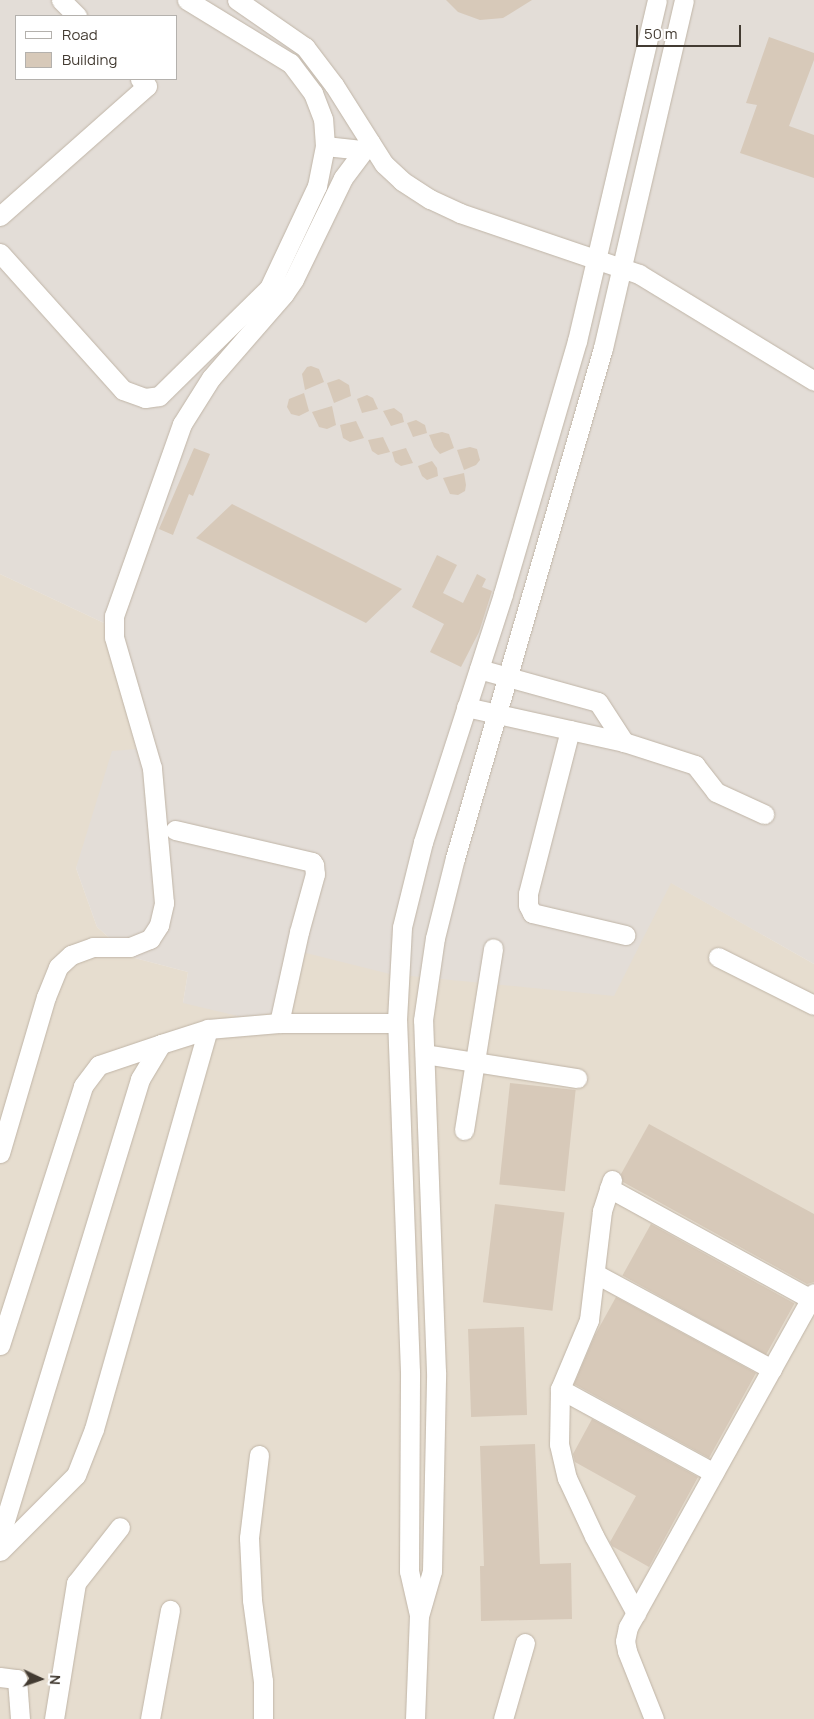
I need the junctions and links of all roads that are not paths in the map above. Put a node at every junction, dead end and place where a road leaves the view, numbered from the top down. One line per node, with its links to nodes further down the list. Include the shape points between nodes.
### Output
1 (61, 0): 6 (street)
2 (187, 0): 8 (street, via 290,63 313,93 323,118)
3 (237, 0): 9 (street, via 305,47 334,85)
4 (657, 0): 12 (street)
5 (684, 0): 13 (street)
6 (77, 15)
7 (141, 80): 10 (street, via 147,86)
8 (325, 146): 9 (street); 11 (street, via 317,186 269,288 159,396 144,398 123,390)
9 (367, 146): 12 (street, via 396,176 430,199 460,213); 35 (street, via 343,178 294,279 211,378 182,424 114,616 114,637 152,768 164,902 159,925 150,939 130,947 93,947 71,955 58,967 46,997)
10 (0, 216)
11 (0, 253)
12 (598, 259): 13 (street); 15 (street, via 577,341)
13 (622, 267): 14 (street, via 639,274); 16 (street, via 603,348)
14 (814, 381)
15 (478, 669): 16 (street); 17 (street)
16 (507, 676): 18 (street); 20 (street, via 598,702)
17 (466, 707): 18 (street); 28 (street, via 423,842 402,927)
18 (496, 714): 19 (street); 31 (street, via 435,938 423,1020)
19 (570, 730): 20 (street); 23 (street, via 528,904 532,913)
20 (624, 742): 21 (street, via 695,765 716,792)
21 (764, 814)
22 (175, 830): 27 (street, via 314,865 316,874 299,932)
23 (625, 935)
24 (493, 948): 32 (street)
25 (718, 958): 26 (street)
26 (814, 1005)
27 (279, 1023): 28 (street); 29 (street)
28 (397, 1023): 48 (street, via 410,1372 409,1571)
29 (208, 1029): 30 (street); 45 (street, via 90,1439 76,1475)
30 (162, 1044): 38 (street, via 99,1066 83,1086); 44 (street, via 140,1078)
31 (425, 1054): 32 (street); 48 (street, via 436,1372 432,1571)
32 (473, 1061): 33 (street); 34 (street)
33 (577, 1078)
34 (464, 1130)
35 (0, 1153)
36 (596, 1274): 37 (street, via 602,1211 611,1184); 39 (street); 40 (street, via 588,1320)
37 (812, 1296): 39 (street)
38 (0, 1345)
39 (772, 1369): 42 (street)
40 (560, 1389): 42 (street); 47 (street, via 559,1444 567,1478)
41 (259, 1455): 54 (street, via 249,1538)
42 (714, 1473): 47 (street)
43 (120, 1527): 52 (street, via 76,1583)
44 (0, 1537)
45 (0, 1551)
46 (170, 1610): 53 (street)
47 (636, 1613): 57 (street, via 625,1641)
48 (419, 1616): 55 (street)
49 (525, 1644): 56 (street)
50 (0, 1677): 51 (street, via 17,1679)
51 (20, 1719)
52 (54, 1719)
53 (150, 1719)
54 (263, 1719)
55 (415, 1719)
56 (503, 1719)
57 (654, 1719)

